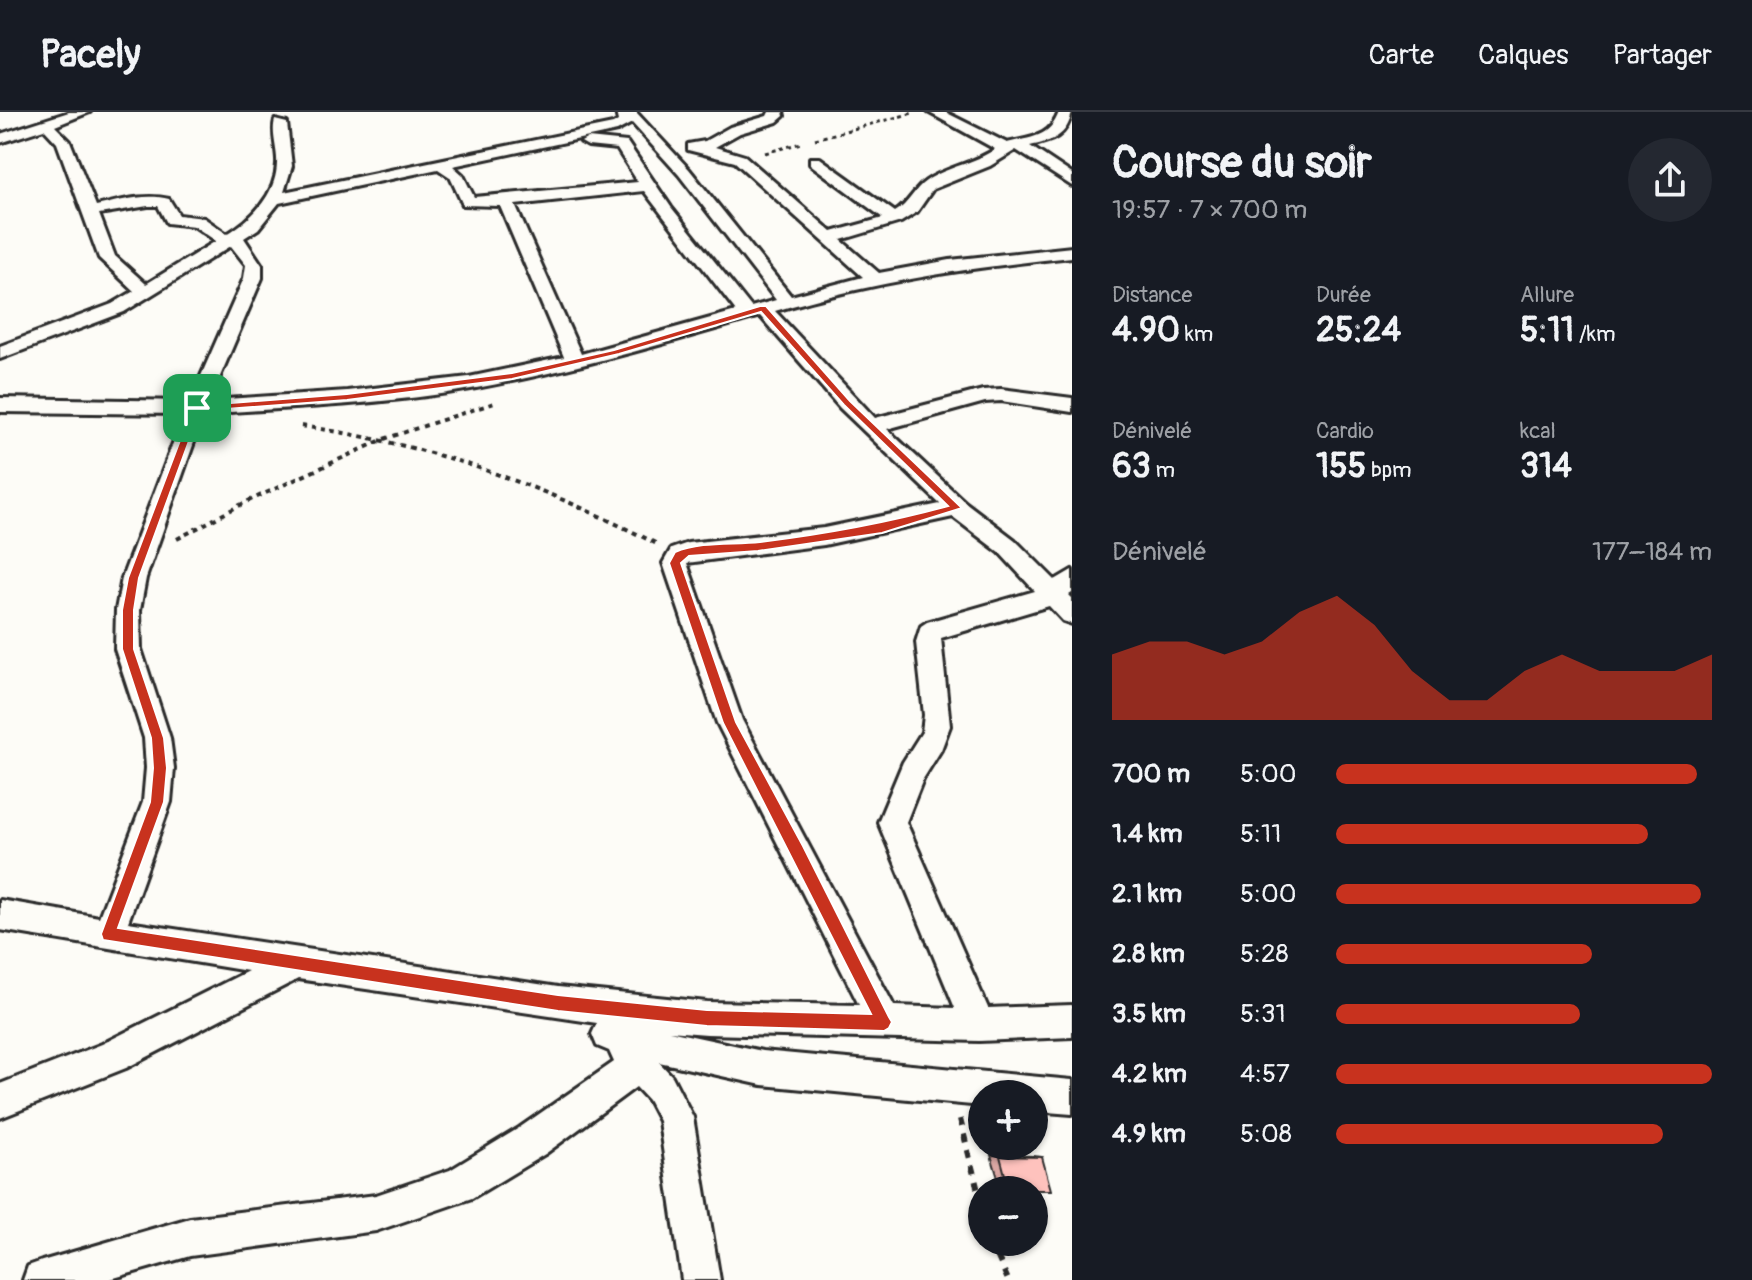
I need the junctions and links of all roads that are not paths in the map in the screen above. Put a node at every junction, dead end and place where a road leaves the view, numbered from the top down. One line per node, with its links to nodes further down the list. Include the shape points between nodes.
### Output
1 (83, 112): 8 (street)
2 (623, 112): 10 (street, via 622,125)
3 (629, 112): 12 (street)
4 (776, 112): 13 (street, via 771,120)
5 (935, 112): 14 (street)
6 (1066, 112): 14 (street, via 1051,137)
7 (280, 123): 21 (street, via 286,156)
8 (46, 124): 9 (street); 23 (street, via 63,141)
9 (0, 139)
10 (559, 140): 11 (street); 17 (street)
11 (622, 145): 12 (street); 20 (street)
12 (659, 147): 13 (street); 18 (street)
13 (699, 147): 15 (street)
14 (1011, 147): 19 (street); 24 (street, via 928,186 911,209)
15 (740, 159): 18 (street); 25 (street)
16 (815, 161): 24 (street)
17 (442, 165): 21 (street); 22 (street, via 456,175 468,202)
18 (698, 169): 30 (street)
19 (1072, 181)
20 (647, 186): 22 (street); 31 (street, via 697,254)
21 (274, 199): 26 (street, via 252,226)
22 (506, 201): 33 (street)
23 (92, 211): 26 (street, via 164,202 173,220 198,221); 29 (street, via 107,258)
24 (895, 219): 25 (street)
25 (831, 238): 28 (street)
26 (232, 239): 29 (street); 36 (street, via 254,265 253,278)
27 (1072, 252): 28 (street)
28 (875, 279): 30 (street)
29 (145, 292): 32 (street, via 85,323)
30 (787, 302): 31 (street)
31 (755, 311): 33 (street); 37 (street)
32 (0, 353)
33 (575, 362): 36 (street, via 413,390)
34 (0, 405): 36 (street)
35 (1072, 405): 37 (street, via 983,396)
36 (197, 408): 41 (street, via 134,578 128,649 157,738 160,768 157,802)
37 (871, 426): 38 (street)
38 (957, 508): 39 (street); 45 (street, via 882,528 688,552 675,563 730,723)
39 (1066, 596): 46 (street, via 930,633 926,643 937,727 892,822)
40 (0, 915): 41 (street)
41 (108, 934): 42 (street)
42 (295, 963): 43 (street); 52 (street, via 178,1028)
43 (558, 1003): 45 (street, via 707,1018); 47 (street)
44 (1072, 1021): 46 (street)
45 (884, 1022): 46 (street)
46 (979, 1025)
47 (609, 1034): 48 (street); 49 (street, via 762,1068)
48 (639, 1064): 53 (street, via 532,1141 459,1185 376,1213 190,1237); 54 (street, via 676,1117)
49 (968, 1088)
50 (1048, 1095): 51 (street)
51 (1072, 1097)
52 (0, 1101)
53 (42, 1280)
54 (701, 1280)

